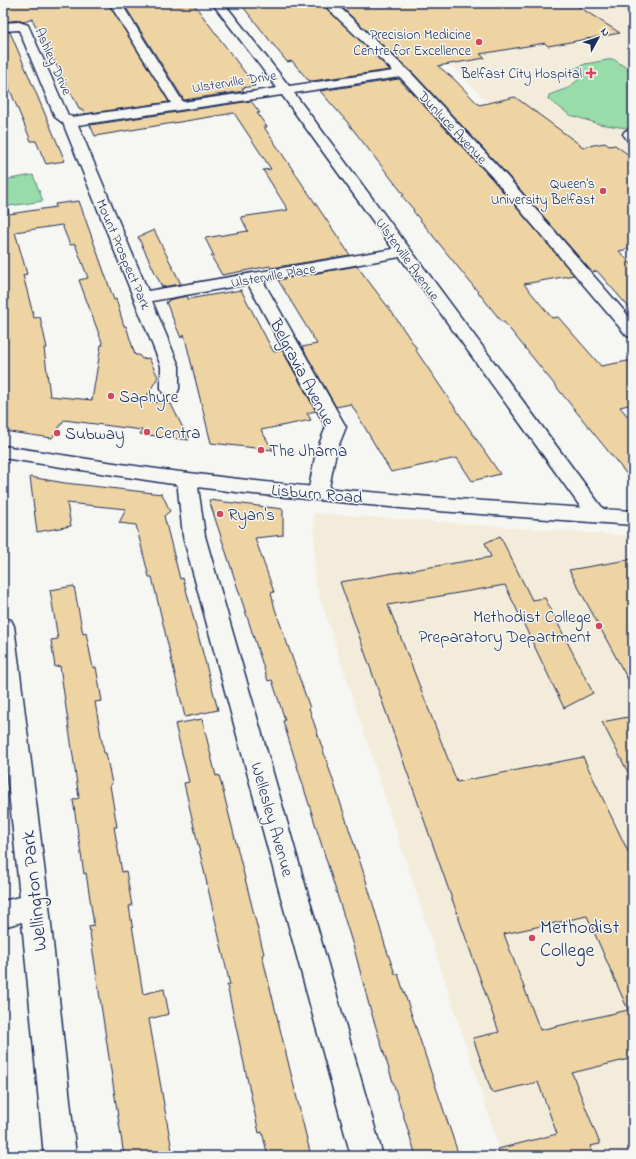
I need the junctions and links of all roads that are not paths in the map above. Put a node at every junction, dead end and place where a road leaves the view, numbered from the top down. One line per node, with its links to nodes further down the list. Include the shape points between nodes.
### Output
1 (115, 3): 9 (street)
2 (218, 3): 8 (street, Ulsterville Avenue)
3 (328, 3): 7 (street, Dunluce Avenue)
4 (625, 3): 5 (street)
5 (633, 8)
6 (3, 27): 10 (street, Ashley Drive, via 24,28 62,117)
7 (403, 72): 8 (street, Ulsterville Drive); 14 (street, Dunluce Avenue, via 498,175)
8 (285, 90): 9 (street, Ulsterville Drive); 11 (street, Ulsterville Avenue)
9 (179, 106): 10 (street, Ulsterville Drive)
10 (69, 121): 13 (street, Mount Prospect Park)
11 (403, 252): 12 (street, Ulsterville Place); 19 (street, Ulsterville Avenue)
12 (253, 278): 13 (street, Ulsterville Place); 18 (street, Belgravia Avenue, via 336,427 326,452)
13 (143, 297): 15 (street, Mount Prospect Park, via 170,366)
14 (633, 332)
15 (170, 389)
16 (3, 452): 17 (street, Lisburn Road)
17 (187, 480): 18 (street, Lisburn Road); 25 (street, Wellesley Avenue, via 194,536)
18 (318, 493): 19 (street, Lisburn Road, via 428,504)
19 (597, 515): 20 (street, Lisburn Road)
20 (633, 518)
21 (3, 626): 22 (street, Wellington Park)
22 (35, 906): 23 (street); 24 (street, Wellington Park)
23 (3, 914)
24 (60, 1156)
25 (367, 1156)

